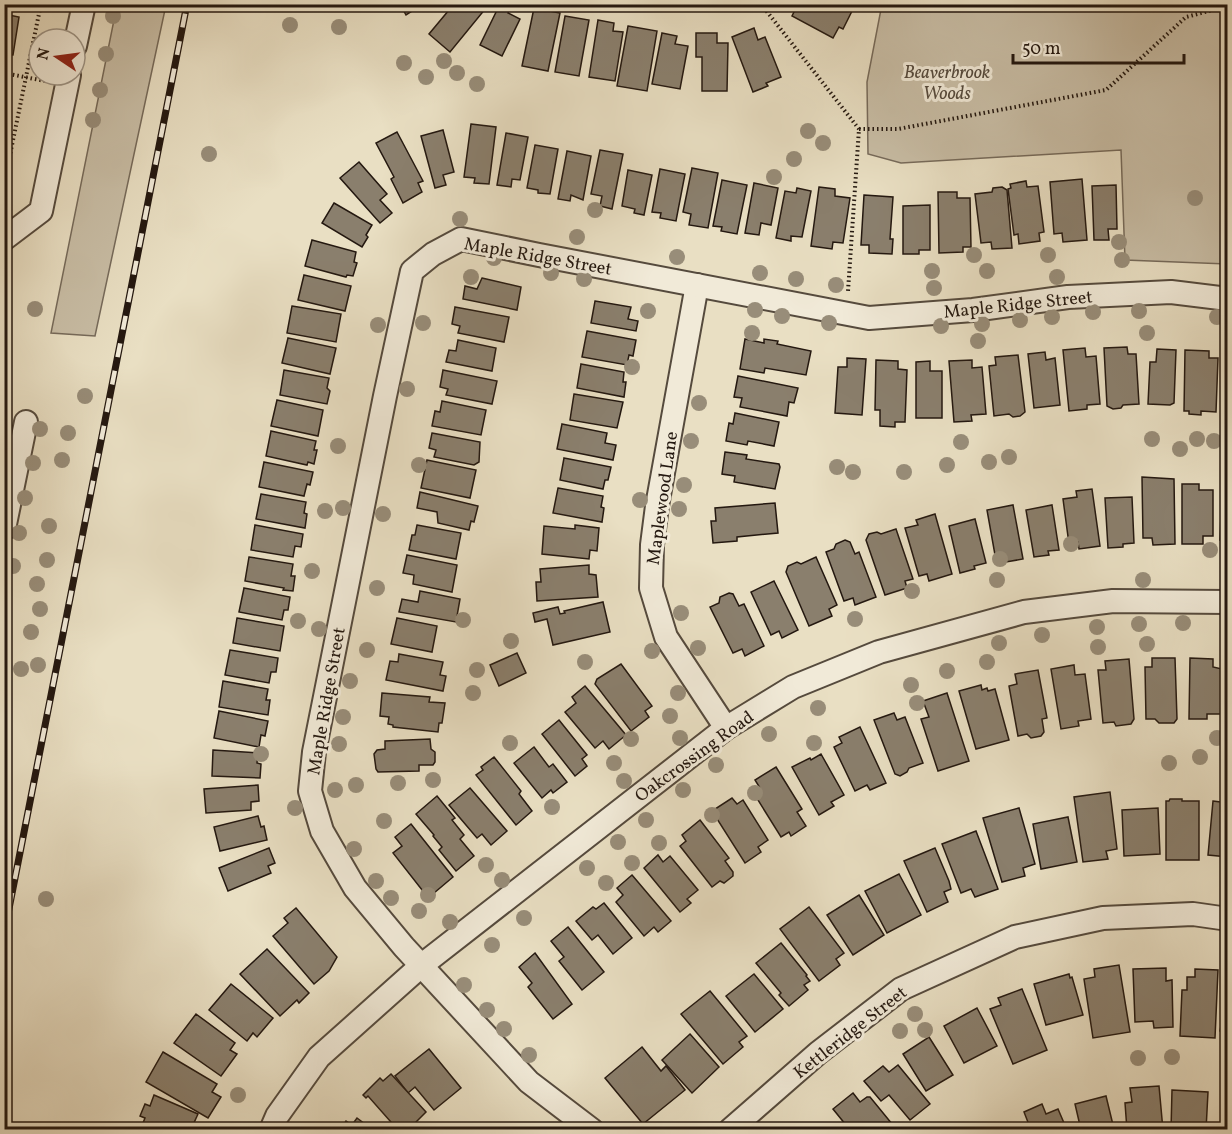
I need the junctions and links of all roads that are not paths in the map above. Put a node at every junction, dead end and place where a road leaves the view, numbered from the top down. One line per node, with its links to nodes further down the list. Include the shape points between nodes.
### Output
1 (84, 4): 2 (street)
2 (79, 27)
3 (60, 87): 4 (street, via 41,211)
4 (4, 238)
5 (697, 285): 6 (street, Maple Ridge Street, via 869,318 974,310 1068,297 1172,292); 10 (street, Maplewood Lane, via 657,506 651,588 666,637); 12 (street, Maple Ridge Street, via 461,239 412,271 314,752 310,791 322,831 355,888)
6 (1227, 299)
7 (26, 422): 8 (street)
8 (4, 530)
9 (1227, 602): 10 (street, Oakcrossing Road, via 1113,601 1024,612 879,652 793,687)
10 (726, 728): 12 (street, Oakcrossing Road)
11 (1227, 919): 15 (street, Kettleridge Street, via 1193,914 1103,918 1015,937 901,989 818,1053)
12 (422, 964): 13 (street, Oakcrossing Road, via 319,1057); 14 (street, Maple Ridge Street, via 529,1082)
13 (271, 1130)
14 (592, 1130)
15 (730, 1130)

